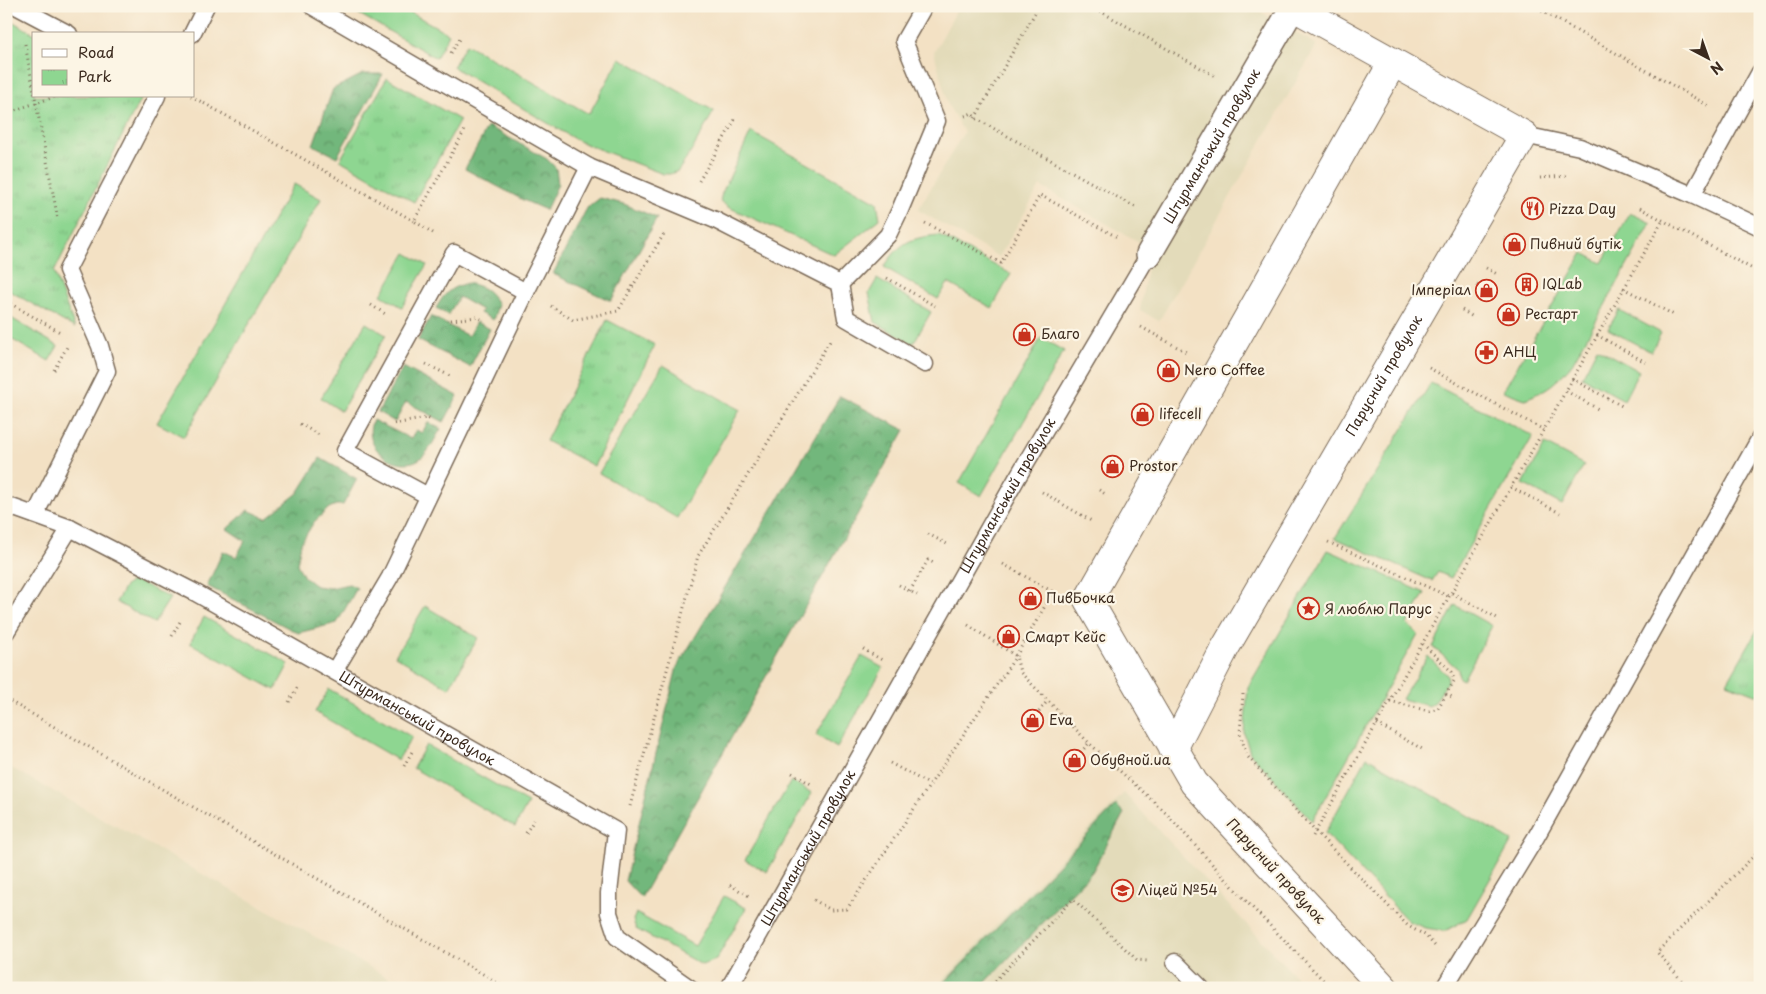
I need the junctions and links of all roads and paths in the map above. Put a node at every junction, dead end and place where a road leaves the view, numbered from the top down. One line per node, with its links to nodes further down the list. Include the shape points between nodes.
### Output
1 (206, 6): 10 (lane)
2 (312, 6): 27 (lane)
3 (924, 6): 24 (lane, via 904,41)
4 (1039, 6): 22 (path)
5 (1092, 6): 14 (path)
6 (1533, 6): 23 (path)
7 (18, 7): 9 (lane); 13 (path)
8 (1292, 7): 11 (street); 14 (street, Штурманський провулок)
9 (64, 32)
10 (193, 32)
11 (1393, 62): 26 (street); 124 (street, Парусний провулок, via 1088,600)
12 (1760, 72): 23 (lane)
13 (32, 87)
14 (1244, 92): 36 (street, Штурманський провулок)
15 (34, 98): 19 (path)
16 (52, 98): 19 (path)
17 (156, 98): 47 (lane)
18 (195, 98): 35 (path)
19 (35, 104): 20 (path); 47 (path)
20 (6, 113)
21 (736, 118): 31 (path)
22 (975, 118): 24 (path, via 972,113); 36 (path)
23 (1733, 120): 30 (lane)
24 (937, 121): 33 (lane)
25 (469, 124): 35 (path)
26 (1524, 136): 30 (lane, via 1580,146); 70 (street, Парусний провулок)
27 (589, 166): 31 (lane); 54 (lane)
28 (1571, 176): 29 (path)
29 (1537, 178)
30 (1692, 194): 37 (lane)
31 (684, 207): 51 (lane); 58 (path, via 618,311 574,320)
32 (1638, 207): 34 (path)
33 (900, 210): 43 (path, via 1001,263 1040,195 1133,246); 45 (lane, via 888,235)
34 (1663, 220): 48 (path); 52 (path)
35 (414, 221): 39 (path)
36 (1166, 224): 43 (street, Штурманський провулок)
37 (1760, 227)
38 (1508, 229): 40 (path)
39 (438, 236)
40 (1503, 238): 41 (path); 42 (path)
41 (1514, 244)
42 (1499, 245)
43 (1145, 259): 89 (lane, Штурманський провулок)
44 (1490, 260): 46 (path)
45 (861, 262): 51 (lane); 59 (path)
46 (1486, 268): 49 (path); 50 (path)
47 (67, 270): 69 (lane)
48 (1760, 273)
49 (1496, 274)
50 (1481, 276)
51 (840, 284): 63 (lane)
52 (1623, 288): 61 (path); 67 (path)
53 (1487, 290): 55 (path, via 1477,284)
54 (526, 292): 92 (lane); 92 (lane, via 454,252 345,451)
55 (1472, 293)
56 (6, 300): 68 (path)
57 (1467, 301): 60 (path)
58 (545, 303)
59 (935, 306)
60 (1462, 310): 62 (path); 64 (path)
61 (1674, 314)
62 (1473, 316)
63 (846, 318): 74 (lane); 128 (path, via 698,556 631,806)
64 (1457, 318)
65 (447, 320): 66 (path, via 477,317)
66 (484, 321)
67 (1596, 335): 73 (path); 79 (path)
68 (72, 339): 69 (path, via 85,347); 76 (path)
69 (100, 346): 96 (lane, via 107,371)
70 (1398, 351): 75 (path); 98 (street, Парусний провулок)
71 (418, 360): 78 (path)
72 (1432, 361): 75 (path)
73 (1647, 363)
74 (925, 364)
75 (1429, 368): 77 (path); 85 (path)
76 (54, 370)
77 (1426, 374)
78 (454, 378)
79 (1572, 379): 80 (path); 81 (path)
80 (1565, 391): 82 (path); 85 (path)
81 (1622, 406)
82 (1598, 409)
83 (389, 422): 84 (path, via 395,425 428,418)
84 (435, 422)
85 (1544, 430): 90 (path)
86 (1760, 438): 134 (lane, via 1536,837)
87 (1113, 466): 88 (path)
88 (1123, 472)
89 (1017, 478): 97 (path); 102 (lane, Штурманський провулок)
90 (1511, 487): 95 (path); 106 (path)
91 (1099, 490): 93 (path)
92 (428, 496): 113 (lane, via 390,577)
93 (1110, 496)
94 (6, 505): 96 (lane, Штурманський провулок)
95 (1560, 514)
96 (34, 515): 99 (lane, Штурманський провулок)
97 (1094, 522)
98 (1295, 527): 101 (path); 124 (street, Парусний провулок, via 1225,648)
99 (70, 528): 110 (lane); 113 (lane, Штурманський провулок)
100 (1332, 533): 101 (path)
101 (1327, 542): 107 (path)
102 (977, 549): 105 (path); 108 (lane, Штурманський провулок)
103 (899, 585): 104 (path)
104 (910, 592)
105 (1053, 592)
106 (1452, 593): 107 (path); 109 (path)
107 (1450, 597): 111 (path)
108 (943, 609): 112 (path); 123 (lane, Штурманський провулок)
109 (1499, 618)
110 (6, 632)
111 (1423, 644): 115 (path, via 1452,672 1454,681); 119 (path)
112 (1016, 656): 118 (path, via 1020,672); 127 (path)
113 (335, 670): 128 (lane, Штурманський провулок)
114 (1244, 685): 129 (path, via 1240,733 1247,756)
115 (1446, 694): 117 (path); 119 (path, via 1438,708 1429,711)
116 (6, 698): 135 (path)
117 (1454, 698)
118 (1048, 700): 120 (path); 122 (path)
119 (1390, 701): 121 (path)
120 (1033, 720)
121 (1378, 724): 125 (path); 129 (path)
122 (1088, 743): 126 (path); 140 (path, via 1163,810)
123 (864, 749): 127 (path); 132 (lane, Штурманський провулок)
124 (1174, 749): 141 (street, Парусний провулок, via 1194,784)
125 (1424, 750)
126 (1074, 760)
127 (929, 784): 132 (path, via 847,908 831,910)
128 (616, 831): 136 (lane, via 609,913 617,936)
129 (1316, 832): 130 (path); 134 (path, via 1408,926 1425,935)
130 (1313, 836)
131 (1760, 850): 143 (path, via 1657,952)
132 (788, 884): 137 (lane, Штурманський провулок)
133 (1175, 962): 138 (path, via 1137,960 1073,899); 139 (lane)
134 (1454, 971): 142 (lane)
135 (507, 988)
136 (690, 988)
137 (729, 988)
138 (988, 988)
139 (1201, 988)
140 (1331, 988)
141 (1384, 988)
142 (1444, 988)
143 (1688, 988)

